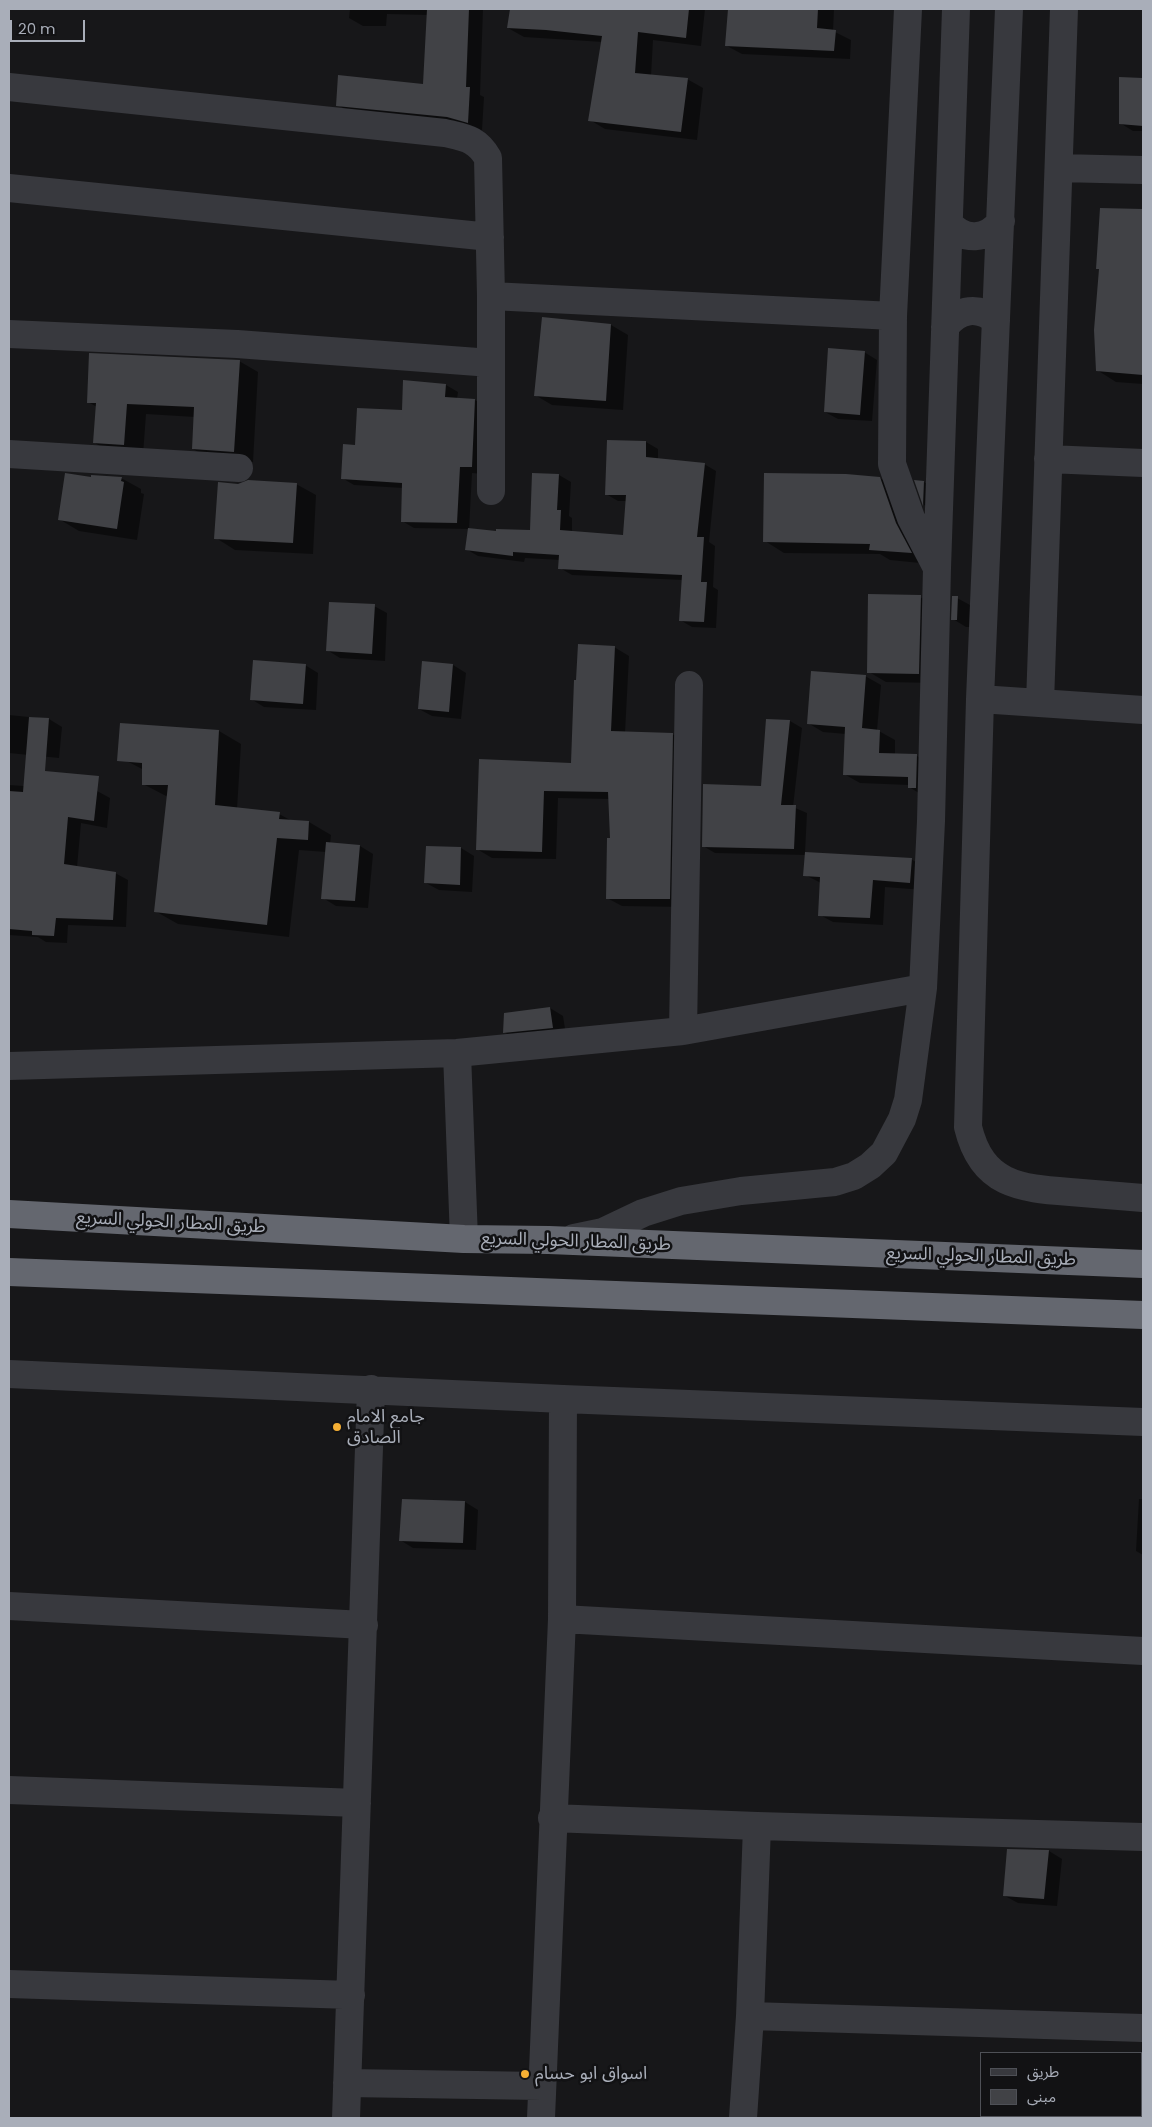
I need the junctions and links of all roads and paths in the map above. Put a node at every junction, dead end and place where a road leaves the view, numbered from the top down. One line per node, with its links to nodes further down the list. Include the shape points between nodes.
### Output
1 (908, 9): 13 (street)
2 (956, 9): 10 (street)
3 (1009, 9): 9 (street)
4 (1064, 9): 6 (street)
5 (9, 87): 11 (street, via 445,133 466,138 482,147 488,158)
6 (1059, 168): 7 (street); 19 (street)
7 (1143, 170)
8 (9, 188): 11 (street)
9 (1001, 221): 10 (street, via 992,231 979,236 959,233); 14 (street)
10 (949, 224): 15 (street)
11 (490, 237): 12 (street)
12 (491, 296): 13 (street); 17 (street)
13 (893, 316): 23 (street, via 892,464 911,518)
14 (996, 321): 15 (street, via 984,312 969,311 955,316); 25 (street)
15 (946, 327): 23 (street)
16 (9, 334): 17 (street, via 237,344)
17 (491, 363): 22 (street)
18 (9, 454): 21 (street)
19 (1048, 459): 20 (street); 26 (street)
20 (1143, 463)
21 (239, 468)
22 (491, 491)
23 (937, 568): 28 (street)
24 (690, 685): 29 (street)
25 (980, 699): 26 (street); 32 (street, via 967,1112 971,1140 985,1165 1007,1182 1020,1187)
26 (1040, 703): 27 (street)
27 (1143, 710)
28 (923, 988): 29 (street); 35 (street, via 908,1100 894,1136 884,1153 870,1166 835,1182 681,1200 603,1232 580,1238)
29 (683, 1031): 30 (street)
30 (456, 1053): 31 (street); 34 (street)
31 (9, 1066)
32 (1143, 1198)
33 (9, 1214): 34 (highway, طريق المطار الحولي السريع)
34 (464, 1239): 35 (highway, طريق المطار الحولي السريع)
35 (549, 1240): 36 (highway, طريق المطار الحولي السريع)
36 (1143, 1264)
37 (9, 1272): 38 (highway)
38 (1143, 1315)
39 (9, 1374): 40 (street)
40 (371, 1389): 41 (street); 45 (street)
41 (562, 1399): 42 (street); 44 (street)
42 (1143, 1422)
43 (9, 1606): 45 (street)
44 (562, 1619): 46 (street); 49 (street)
45 (364, 1626): 48 (street)
46 (1143, 1652)
47 (9, 1790): 48 (street)
48 (357, 1803): 53 (street)
49 (552, 1818): 50 (street); 57 (street)
50 (756, 1826): 51 (street); 54 (street)
51 (1143, 1837)
52 (9, 1984): 53 (street)
53 (351, 1995): 56 (street)
54 (750, 2016): 55 (street); 60 (street)
55 (1143, 2028)
56 (347, 2083): 57 (street); 58 (street)
57 (541, 2086): 59 (street)
58 (346, 2118)
59 (541, 2118)
60 (743, 2118)

